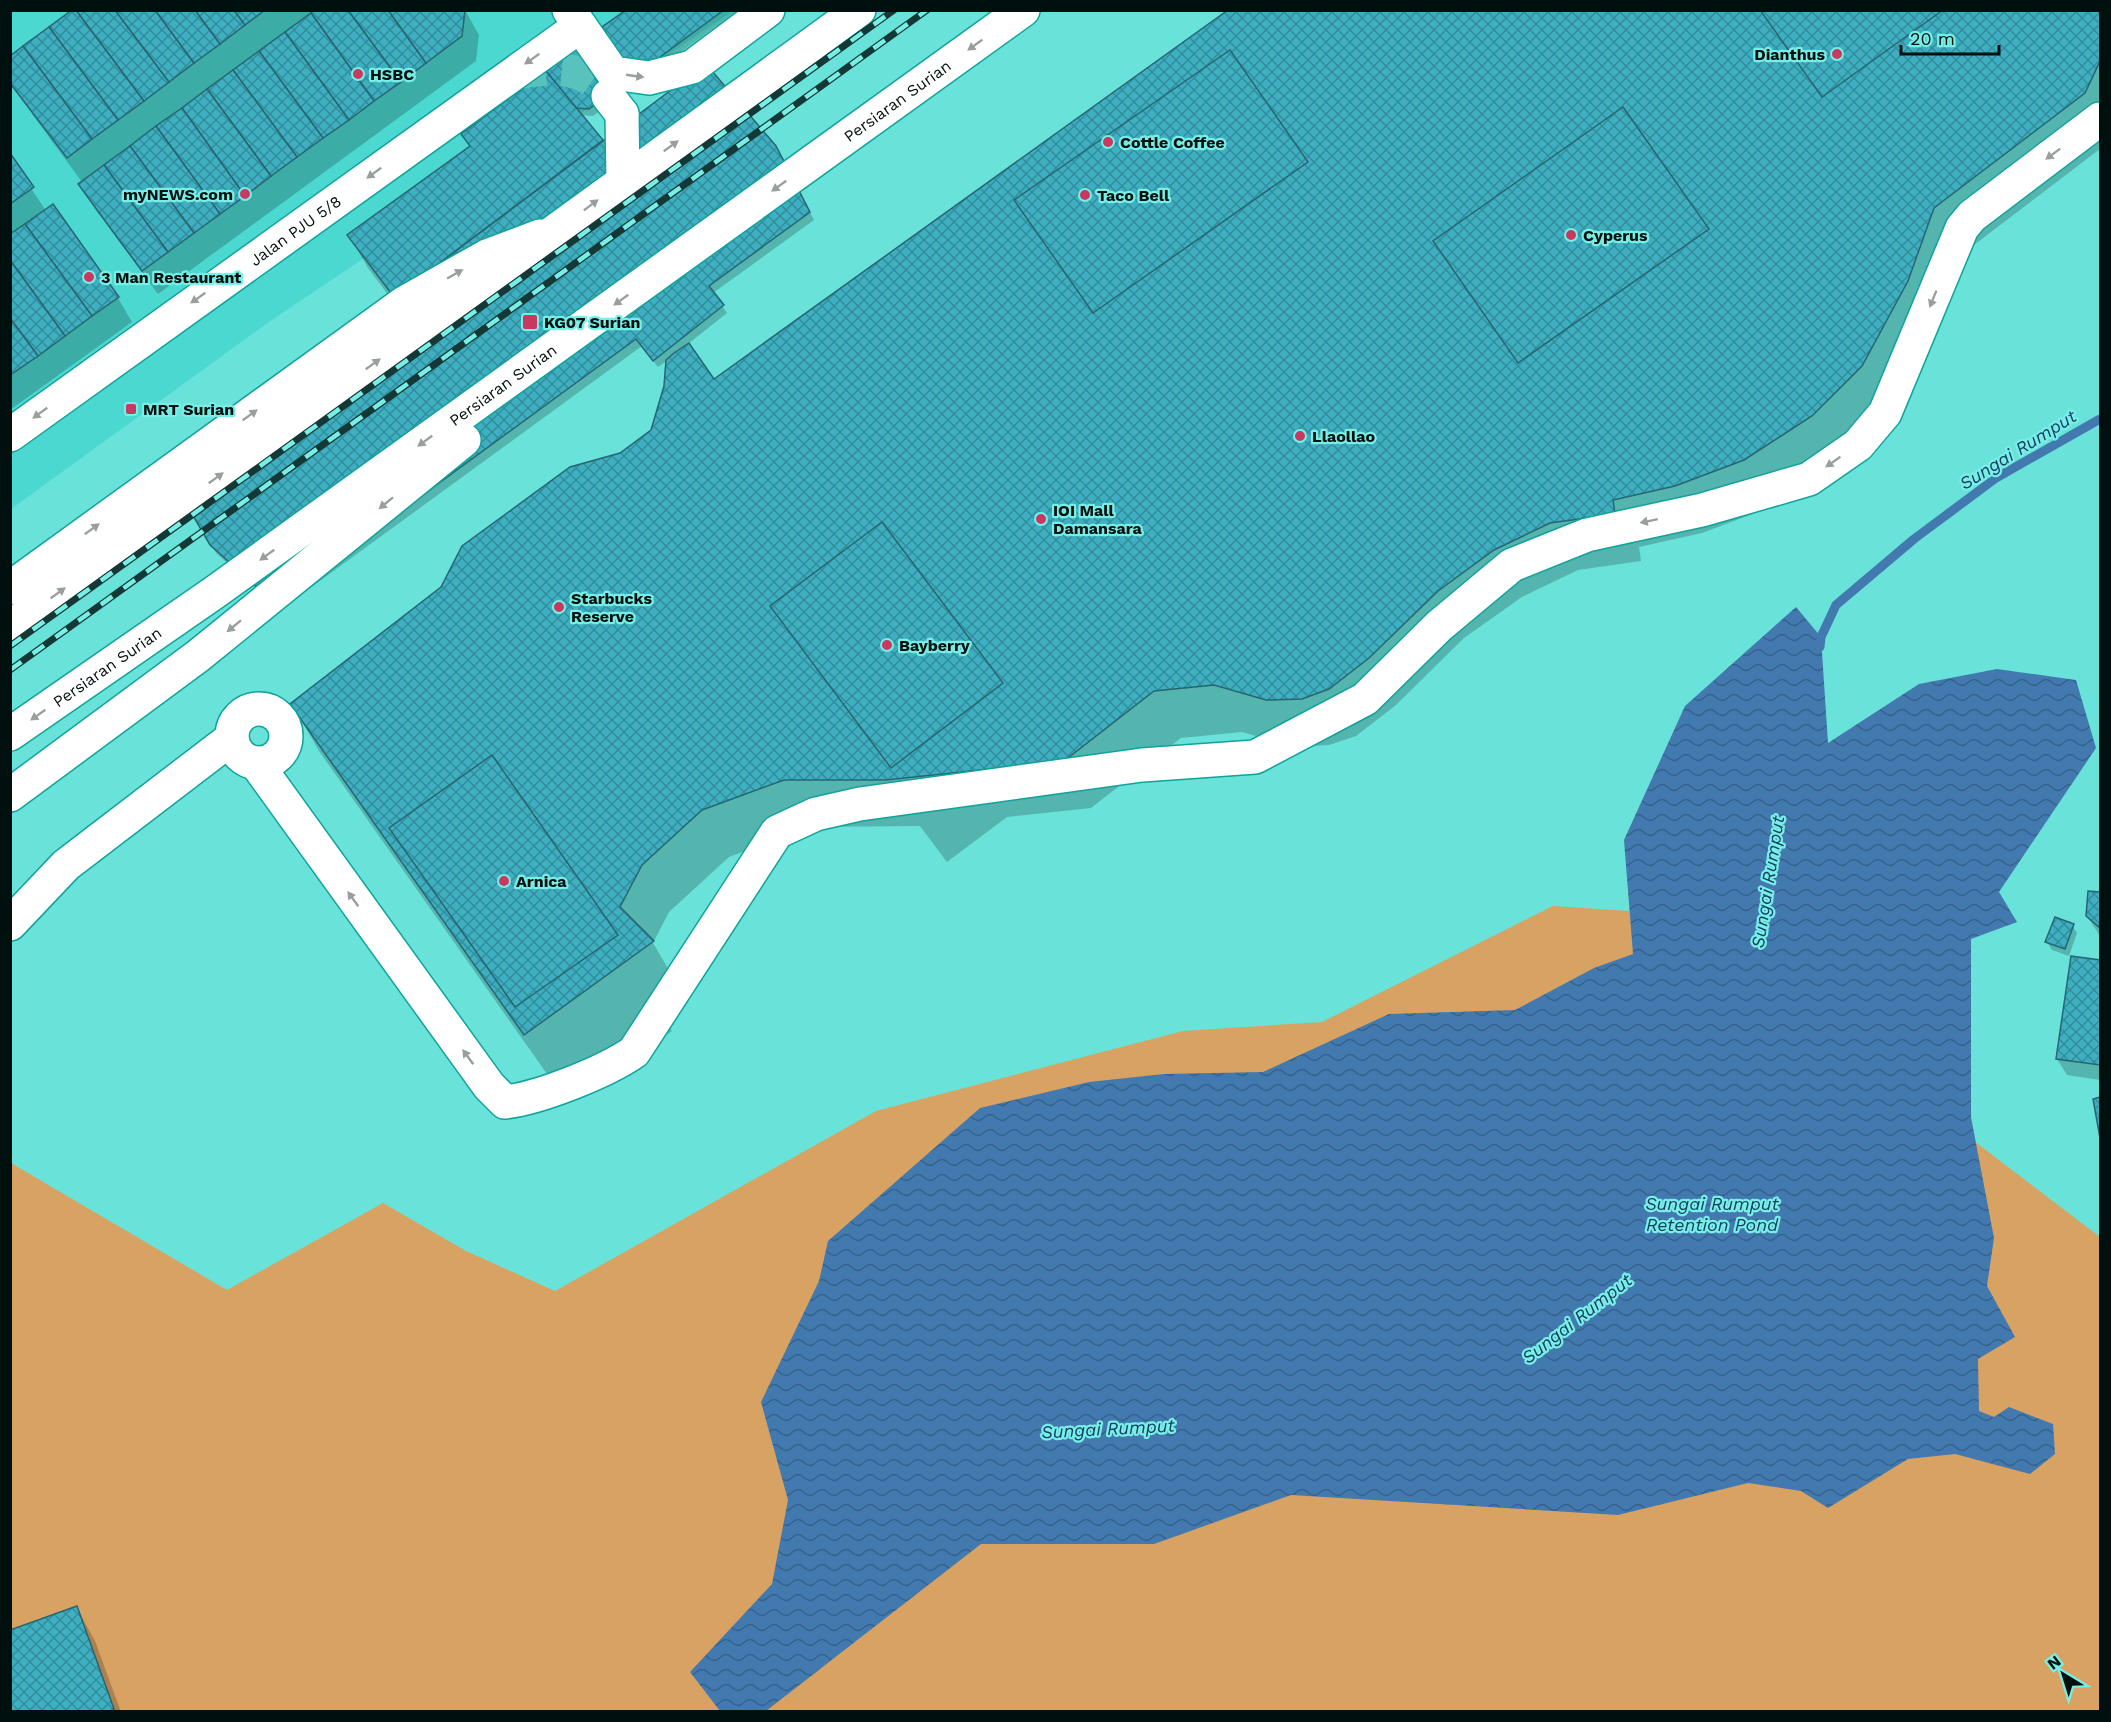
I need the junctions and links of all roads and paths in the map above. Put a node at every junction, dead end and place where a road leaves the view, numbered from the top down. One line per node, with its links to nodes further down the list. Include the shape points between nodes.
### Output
1 (768, 10): 5 (main road, one-way to 1, via 613,73 649,78 692,67)
2 (816, 10): 6 (main road)
3 (859, 10): 6 (main road)
4 (1023, 10): 11 (main road, Persiaran Surian, one-way to 11)
5 (575, 18): 12 (main road, Jalan PJU 5/8, one-way to 12)
6 (768, 75): 9 (main road, one-way to 6)
7 (615, 105): 9 (main road)
8 (2100, 119): 17 (main road, one-way to 17, via 1972,216 1962,228 1885,413 1858,445 1809,479 1702,510 1587,535 1512,565 1438,626 1365,699 1255,757 1142,765 860,804 816,814 777,832 634,1052 618,1063 523,1100 505,1102 489,1086)
9 (623, 180): 10 (main road, one-way to 9)
10 (558, 229): 13 (main road, one-way to 10, via 404,303 487,256); 14 (main road, one-way to 10)
11 (558, 346): 15 (main road, Persiaran Surian, one-way to 15); 18 (main road, Persiaran Surian, one-way to 18, via 464,440 198,656)
12 (10, 435)
13 (10, 588)
14 (10, 627)
15 (10, 734)
16 (232, 738): 17 (main road, via 238,754); 17 (main road, via 236,720 243,714 260,709 277,715 286,730 284,747 272,760); 19 (main road, via 66,865)
17 (256, 763)
18 (10, 795)
19 (10, 924)

